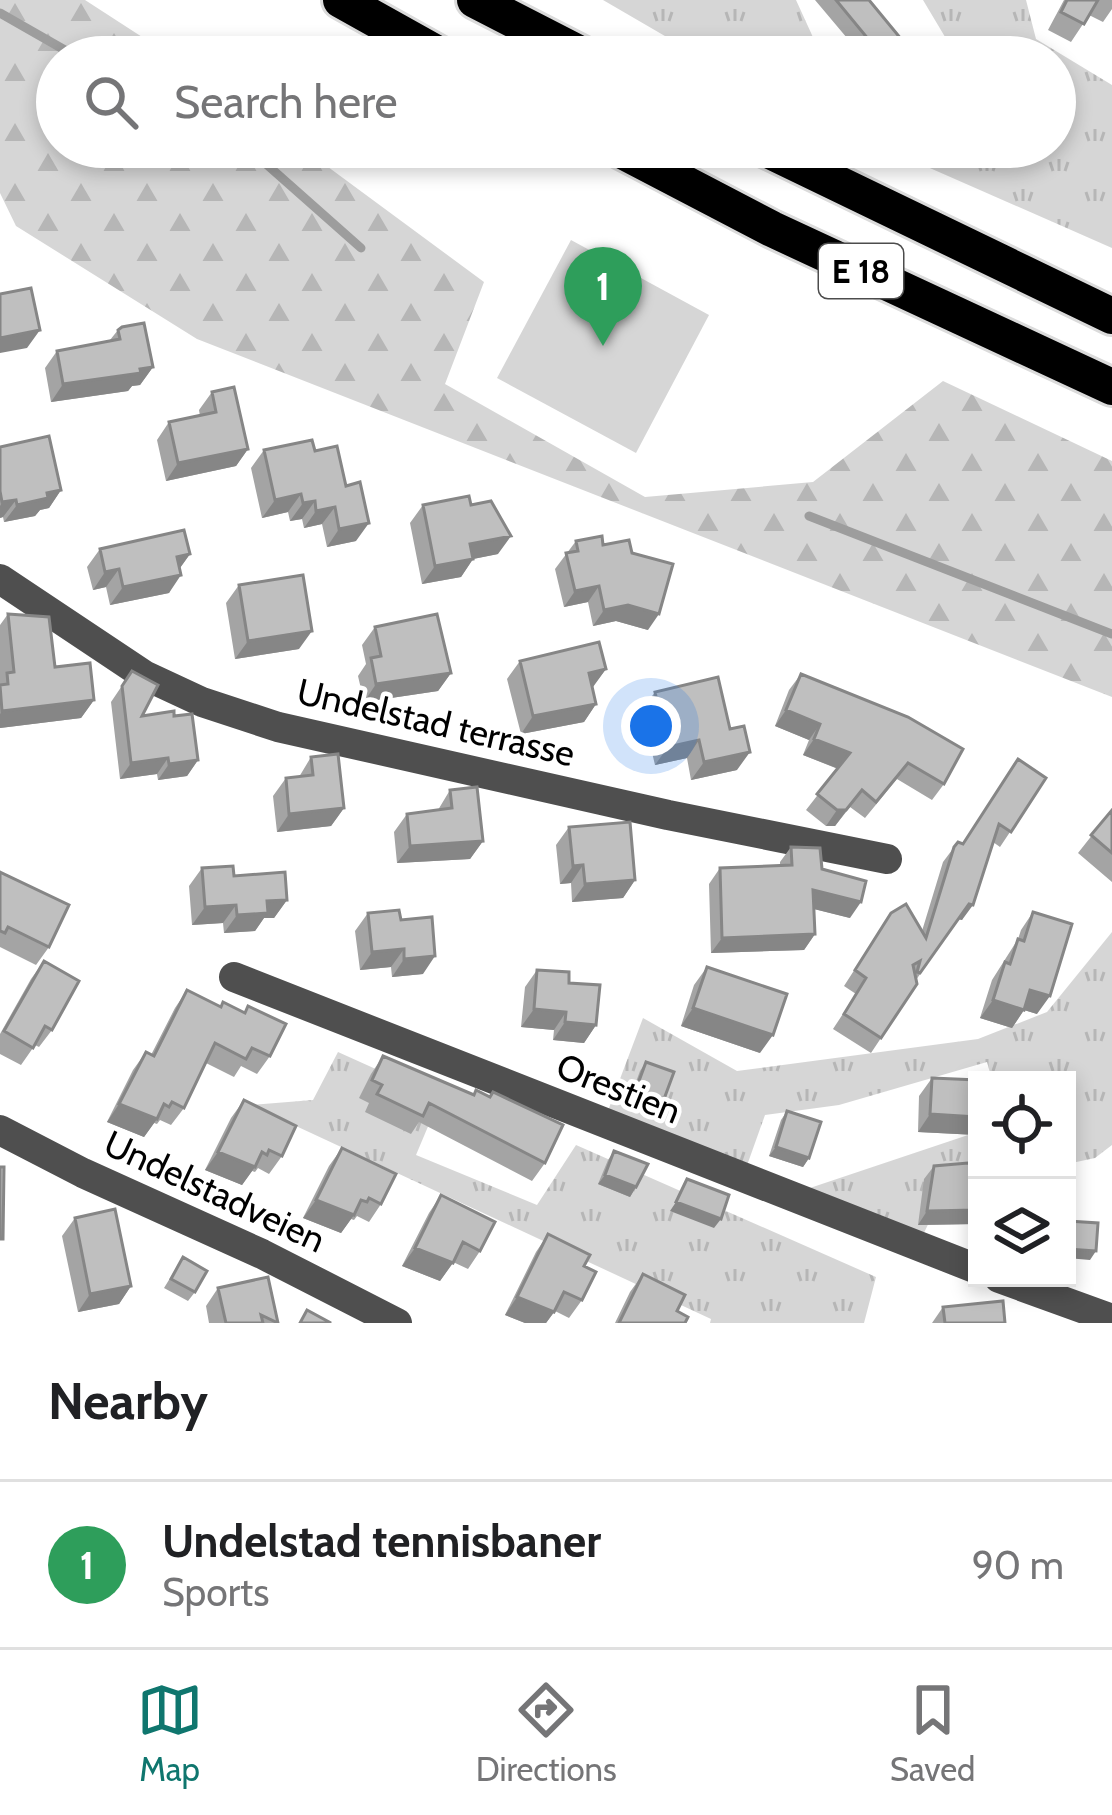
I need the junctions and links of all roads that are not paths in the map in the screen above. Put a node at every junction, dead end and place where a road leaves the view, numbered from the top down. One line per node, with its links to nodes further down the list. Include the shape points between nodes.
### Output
1 (341, 0): 3 (highway)
2 (475, 0): 4 (highway)
3 (405, 36)
4 (545, 36)
5 (655, 168): 8 (highway, E 18)
6 (806, 168): 7 (highway, E 18)
7 (1112, 316)
8 (1112, 387)
9 (0, 579): 10 (street, Undelstad terrasse, via 144,675 278,727)
10 (887, 859)
11 (234, 977): 13 (street, Orestien)
12 (0, 1130): 16 (street, Undelstadveien)
13 (968, 1265)
14 (1024, 1287): 15 (street)
15 (1112, 1319)
16 (397, 1323)

